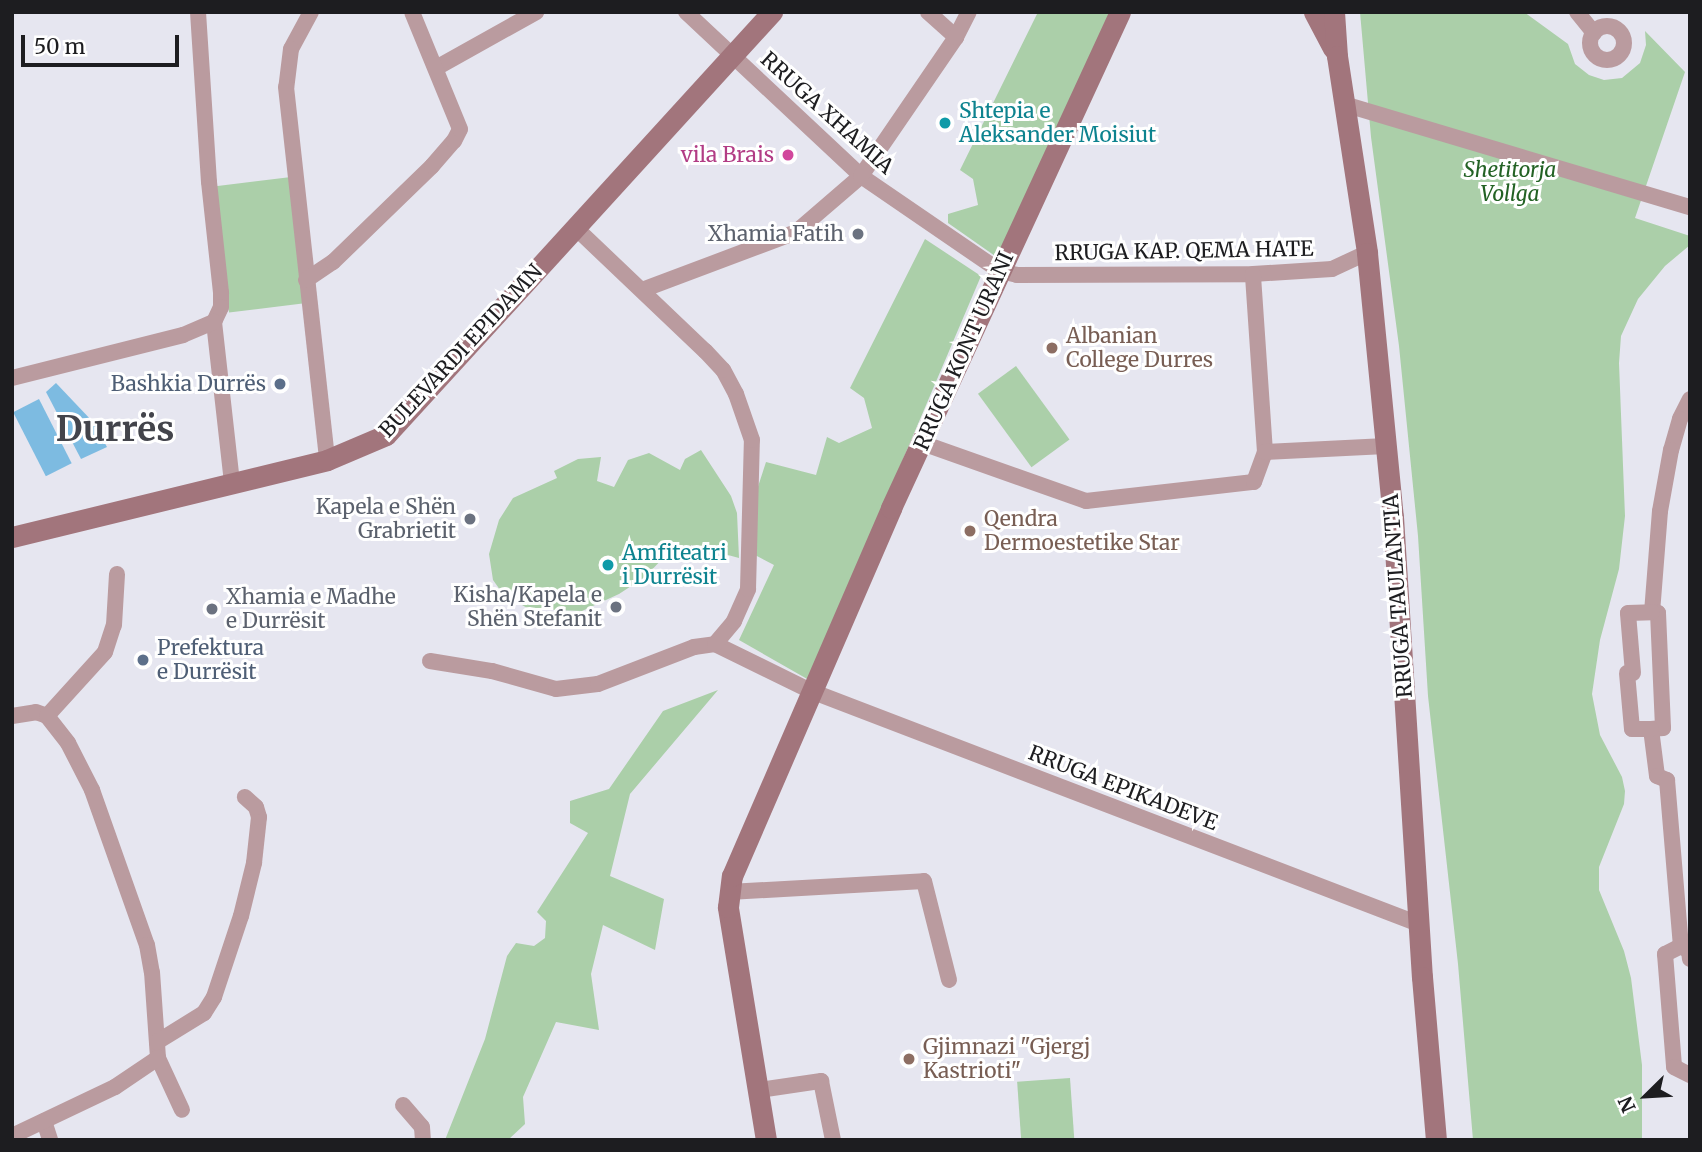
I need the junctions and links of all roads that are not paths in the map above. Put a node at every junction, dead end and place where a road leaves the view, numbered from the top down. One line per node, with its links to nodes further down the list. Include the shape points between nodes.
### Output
1 (198, 12): 28 (street, via 221,293)
2 (311, 12): 26 (street, via 291,49 286,87)
3 (412, 12): 18 (street)
4 (536, 12): 18 (street)
5 (686, 12): 16 (street, RRUGA XHAMIA)
6 (772, 12): 16 (main road, BULEVARDI EPIDAMN)
7 (928, 12): 15 (street)
8 (969, 12): 15 (street)
9 (1120, 12): 24 (main road, RRUGA KONT URANI)
10 (1314, 12): 17 (main road)
11 (1322, 12): 17 (main road, RRUGA TAULANTIA)
12 (1334, 12): 17 (main road, RRUGA TAULANTIA)
13 (1577, 12): 14 (street)
14 (1594, 33)
15 (956, 37): 20 (street)
16 (732, 56): 20 (street, RRUGA XHAMIA); 22 (main road, BULEVARDI EPIDAMN)
17 (1337, 56): 19 (main road, RRUGA TAULANTIA)
18 (436, 68): 26 (street, via 460,129 454,141 332,262)
19 (1347, 105): 21 (street); 23 (main road, RRUGA TAULANTIA)
20 (861, 176): 24 (street, RRUGA XHAMIA); 27 (street, via 796,232)
21 (1690, 206)
22 (576, 228): 27 (street); 34 (main road, BULEVARDI EPIDAMN, via 386,435)
23 (1367, 253): 25 (street, RRUGA KAP. QEMA HATE, via 1332,268); 32 (main road, RRUGA TAULANTIA)
24 (1000, 271): 25 (street, RRUGA KAP. QEMA HATE, via 1017,275); 31 (main road, RRUGA KONT URANI)
25 (1253, 274): 33 (street)
26 (306, 280): 34 (street)
27 (642, 290): 39 (street, via 723,370 752,440 748,589 734,621)
28 (214, 322): 29 (street, via 183,335); 35 (street)
29 (12, 378)
30 (1690, 399): 38 (street, via 1671,450)
31 (922, 443): 33 (street, via 1086,501 1254,482); 41 (main road, RRUGA KONT URANI)
32 (1386, 446): 33 (street); 47 (main road, RRUGA TAULANTIA)
33 (1265, 452)
34 (327, 460): 35 (main road, BULEVARDI EPIDAMN)
35 (232, 483): 36 (main road, BULEVARDI EPIDAMN)
36 (12, 537)
37 (117, 574): 43 (street, via 114,625 105,652)
38 (1651, 612): 44 (street, via 1658,613 1663,728); 44 (street, via 1628,613 1632,729)
39 (715, 644): 40 (street, via 694,647 615,680 556,689 492,671); 41 (street, RRUGA EPIKADEVE)
40 (430, 661)
41 (811, 691): 46 (main road, RRUGA KONT URANI); 47 (street, RRUGA EPIKADEVE)
42 (12, 716): 43 (street, via 36,712)
43 (47, 716): 50 (street, via 68,743 92,790 147,945)
44 (1651, 729): 48 (street, via 1657,776 1667,780)
45 (245, 797): 50 (street, via 259,817 254,863 214,997 204,1013)
46 (729, 892): 49 (street, via 925,881); 52 (main road)
47 (1419, 924): 61 (main road, RRUGA TAULANTIA)
48 (1686, 953): 51 (street, via 1665,954 1674,1068)
49 (949, 979)
50 (158, 1050): 54 (street); 55 (street, via 115,1087)
51 (1690, 1075)
52 (759, 1090): 59 (main road); 60 (street, via 821,1082)
53 (403, 1105): 58 (street, via 422,1127)
54 (182, 1110)
55 (44, 1121): 56 (street); 57 (street)
56 (12, 1136)
57 (51, 1140)
58 (423, 1140)
59 (766, 1140)
60 (833, 1140)
61 (1436, 1140)

